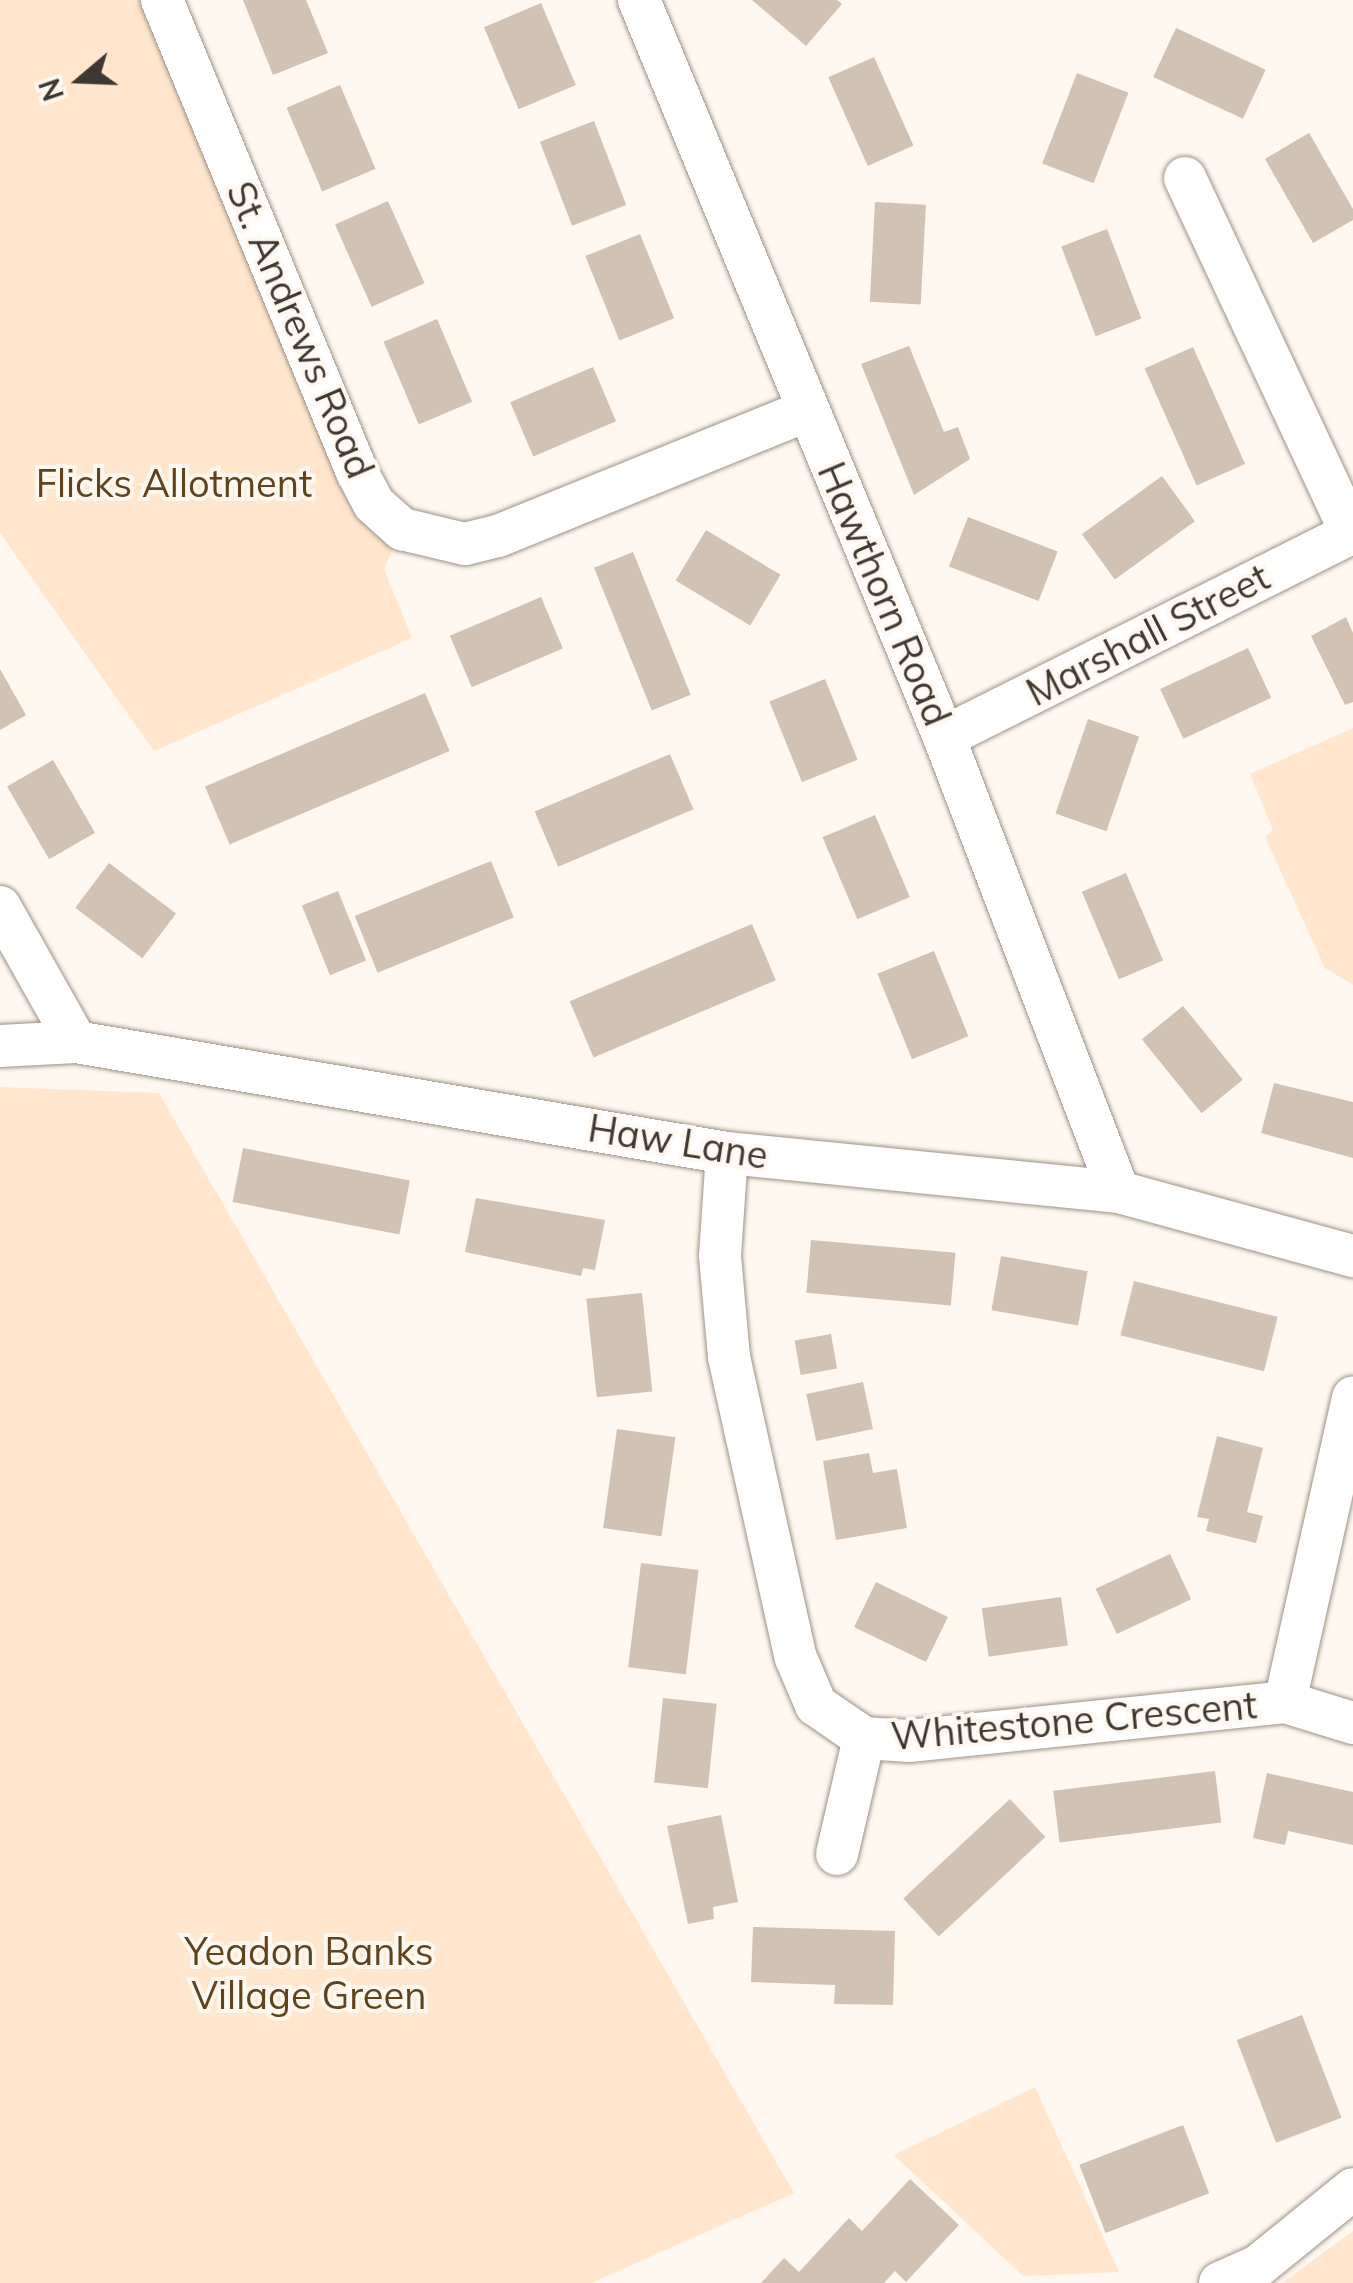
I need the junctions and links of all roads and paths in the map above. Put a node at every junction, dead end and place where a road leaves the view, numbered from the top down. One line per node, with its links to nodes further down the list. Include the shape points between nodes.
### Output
1 (162, 0): 4 (street, St. Andrews Road, via 357,472 374,504 402,529 464,544 498,536)
2 (638, 0): 4 (street, Hawthorn Road)
3 (1185, 178): 5 (street, Marshall Street)
4 (806, 410): 6 (street, Hawthorn Road)
5 (1352, 532): 6 (street, Marshall Street)
6 (944, 738): 11 (street, Hawthorn Road)
7 (0, 908): 8 (street)
8 (76, 1042): 9 (street, Haw Lane); 10 (street, Haw Lane)
9 (0, 1046)
10 (727, 1152): 11 (street, Haw Lane); 16 (street, Whitestone Crescent, via 720,1256 728,1356 796,1658 816,1705)
11 (1119, 1192): 12 (street, Haw Lane)
12 (1353, 1256)
13 (1353, 1397): 14 (street, Whitestone Crescent)
14 (1284, 1702): 15 (street, Whitestone Crescent); 16 (street, Whitestone Crescent, via 908,1740)
15 (1353, 1723)
16 (864, 1738): 17 (street, Whitestone Crescent)
17 (837, 1854)
18 (1353, 2189): 19 (street, via 1258,2266)
19 (1220, 2283)

